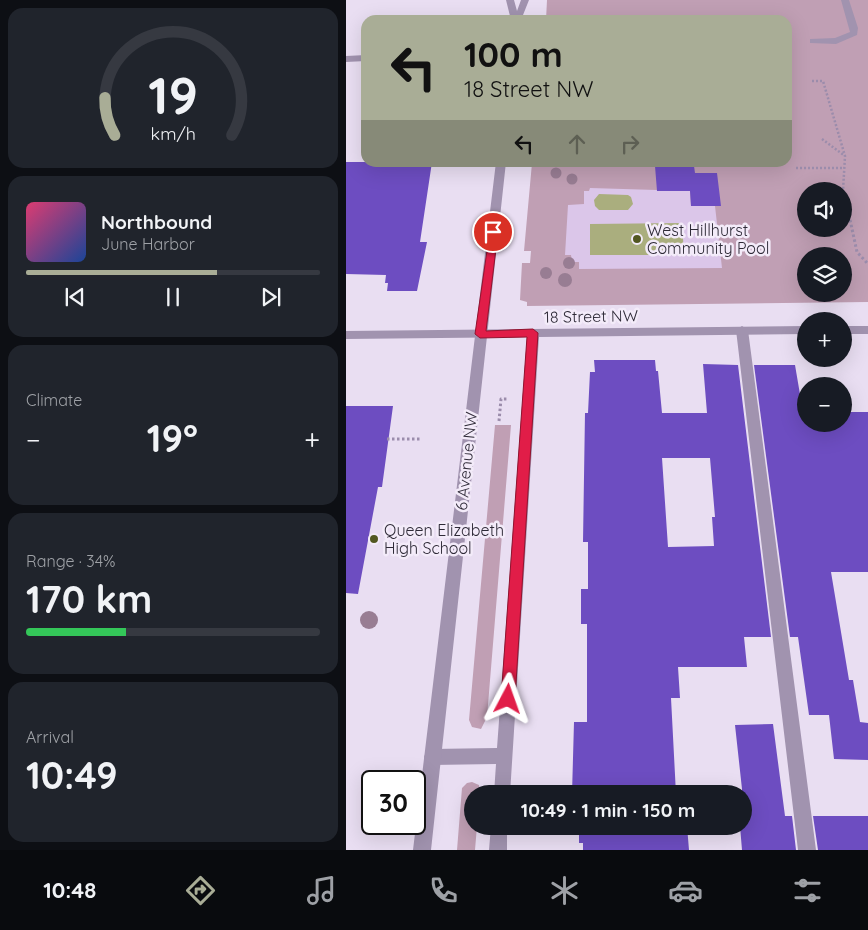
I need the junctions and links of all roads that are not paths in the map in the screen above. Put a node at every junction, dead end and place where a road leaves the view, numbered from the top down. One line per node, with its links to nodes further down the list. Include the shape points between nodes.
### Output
1 (510, 0): 4 (street)
2 (525, 0): 5 (street)
3 (845, 0): 6 (street, via 854,33 836,41)
4 (514, 15)
5 (518, 15)
6 (813, 41)
7 (346, 58): 8 (street)
8 (361, 58)
9 (500, 167): 15 (street, 6 Avenue NW)
10 (742, 330): 11 (street, 18 Street NW); 14 (street, 18 Street NW); 23 (street)
11 (797, 330)
12 (852, 330): 13 (street)
13 (868, 330)
14 (533, 333): 15 (street, 18 Street NW); 17 (street)
15 (480, 334): 16 (street, 18 Street NW); 18 (street, 6 Avenue NW)
16 (346, 335)
17 (504, 756): 18 (street); 19 (street)
18 (432, 757): 21 (street, 6 Avenue NW)
19 (502, 785)
20 (499, 835): 22 (street)
21 (422, 850)
22 (498, 850)
23 (807, 850)

